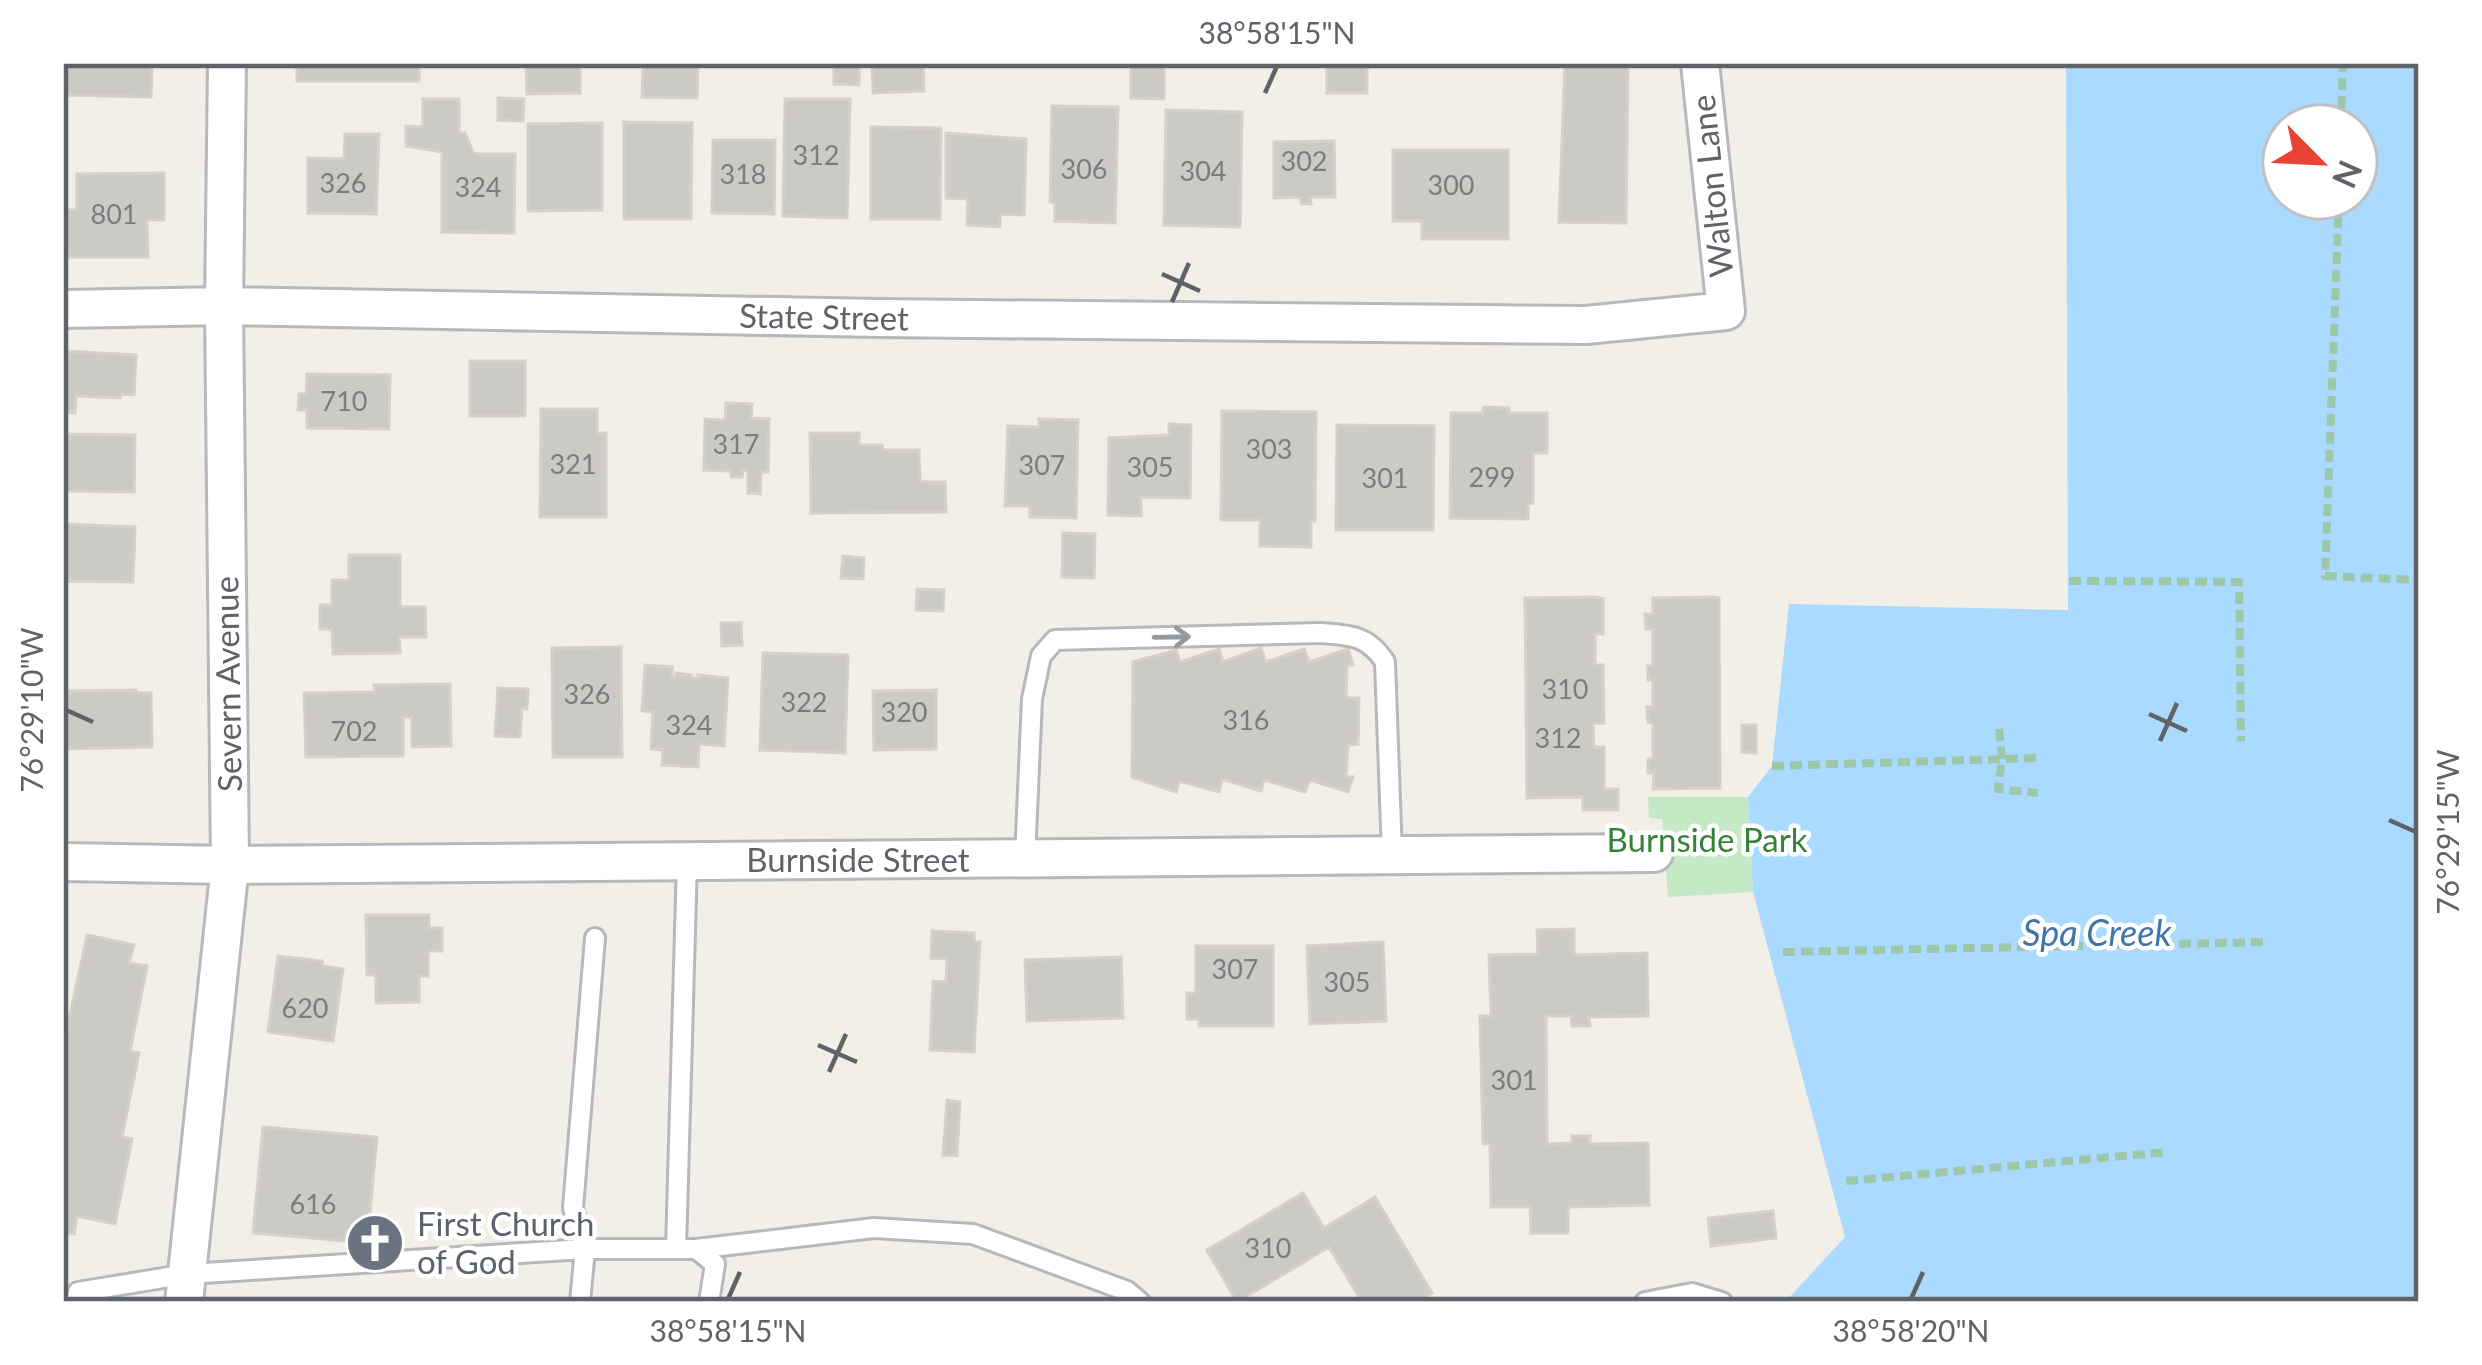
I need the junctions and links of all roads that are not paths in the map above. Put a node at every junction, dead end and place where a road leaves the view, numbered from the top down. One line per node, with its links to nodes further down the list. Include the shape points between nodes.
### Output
1 (227, 63): 3 (street, Severn Avenue)
2 (1700, 63): 5 (street, Walton Lane, via 1726,311)
3 (224, 306): 4 (street, State Street); 5 (street, State Street); 11 (street, Severn Avenue)
4 (63, 309)
5 (1586, 325)
6 (1654, 853): 7 (street, Burnside Street)
7 (1391, 855): 8 (street, Burnside Street); 8 (lane, one-way to 7, via 1032,699 1054,640 1320,633 1358,635 1385,662)
8 (1025, 858): 9 (street, Burnside Street)
9 (687, 861): 11 (street, Burnside Street); 14 (lane)
10 (63, 862): 11 (street, Burnside Street)
11 (230, 865): 15 (street, Severn Avenue)
12 (595, 938): 13 (lane, via 573,1208)
13 (585, 1249): 14 (lane); 15 (lane); 17 (lane)
14 (686, 1249): 18 (lane, via 715,1264); 19 (lane, via 874,1228 973,1234)
15 (186, 1288): 16 (lane, via 78,1292)
16 (75, 1302)
17 (580, 1302)
18 (709, 1302)
19 (1140, 1302)
20 (1645, 1302): 21 (lane, via 1692,1292)
21 (1722, 1302)

